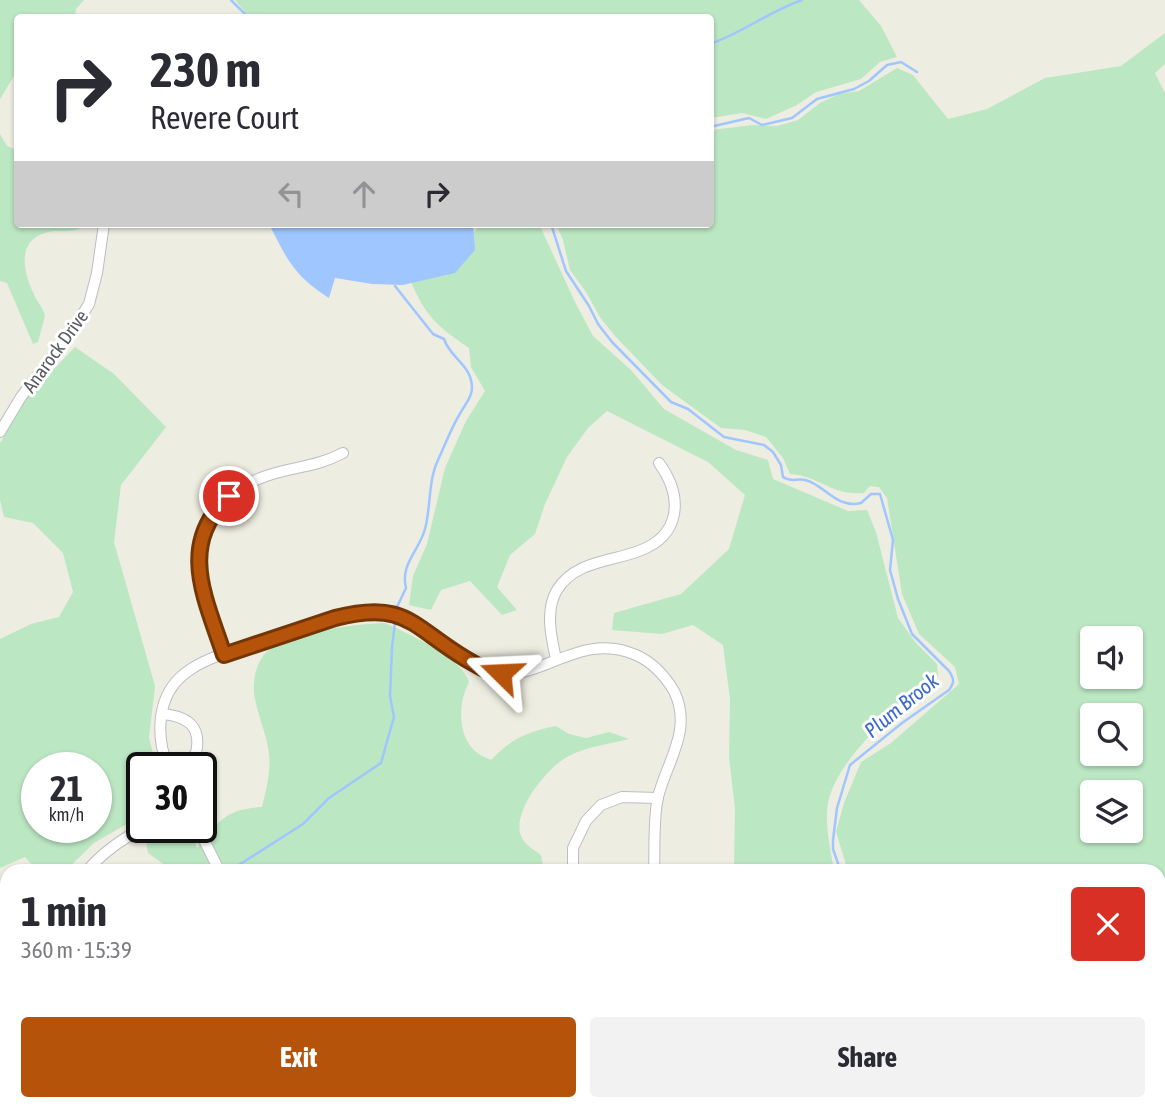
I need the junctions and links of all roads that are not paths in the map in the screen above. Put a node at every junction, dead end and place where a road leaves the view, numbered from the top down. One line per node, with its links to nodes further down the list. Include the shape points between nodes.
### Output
1 (103, 228): 2 (street, Anarock Drive, via 89,304)
2 (0, 432)
3 (343, 453): 5 (street, via 245,485 217,507 201,535 200,577)
4 (659, 463): 6 (street, via 676,499 668,528 640,551 574,571 561,584 550,626)
5 (224, 655): 6 (street, via 335,618 383,611 403,617 491,673 511,673); 7 (street, via 180,677 168,693)
6 (556, 659): 10 (street, via 588,649 623,650 644,659 665,678 679,708 681,730)
7 (162, 714): 8 (street); 9 (street, via 190,722 197,736)
8 (164, 752)
9 (197, 752)
10 (658, 798): 15 (street, via 622,797 601,805 586,821 573,848); 16 (street)
11 (126, 837): 13 (street)
12 (205, 843): 14 (street)
13 (93, 864)
14 (215, 864)
15 (573, 864)
16 (654, 864)

